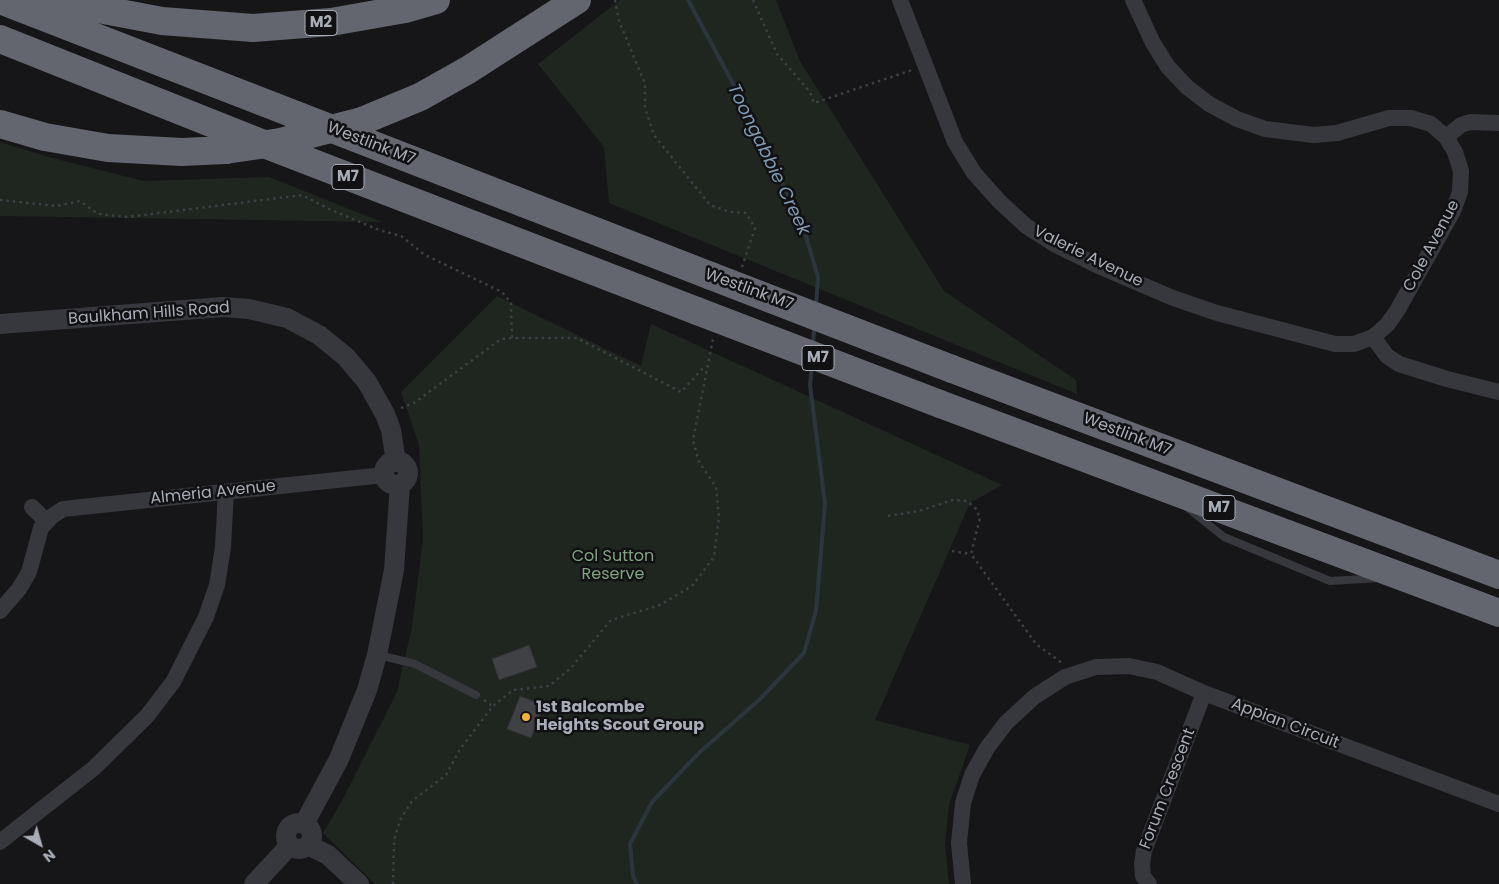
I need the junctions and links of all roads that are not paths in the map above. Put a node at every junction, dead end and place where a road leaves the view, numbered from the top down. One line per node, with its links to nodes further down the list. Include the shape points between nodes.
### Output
1 (0, 0): 18 (highway, Westlink M7 / M7, bridge, via 952,369)
2 (51, 0): 3 (highway, M2, via 162,21 253,28 331,22)
3 (436, 0)
4 (577, 0): 9 (highway, bridge, via 420,97 362,121 280,142 182,152 108,148 45,137)
5 (900, 0): 12 (street, Valerie Avenue, via 955,142 974,173 1026,226 1103,268 1217,313 1335,344 1354,344)
6 (1134, 0): 10 (street, Cole Avenue, via 1153,43 1168,66 1209,104 1237,119 1265,129 1314,135 1389,118 1411,118 1431,124)
7 (0, 39): 20 (highway, M7, bridge, via 697,311)
8 (1499, 120): 10 (street, via 1470,122)
9 (0, 124)
10 (1446, 137): 12 (street, Cole Avenue, via 1456,152 1461,171 1460,192 1453,211 1397,311)
11 (0, 324): 14 (street, Baulkham Hills Road, via 223,307 269,312 304,326 333,346 367,382 385,414)
12 (1373, 337): 13 (street, via 1399,364)
13 (1499, 392)
14 (394, 474): 15 (street, Almeria Avenue); 21 (street, Baulkham Hills Road, via 394,570)
15 (226, 492): 17 (street, Almeria Avenue, via 72,507); 25 (street, via 217,585 206,617 173,682 147,716 94,768)
16 (32, 507): 17 (street)
17 (46, 521): 19 (street, via 37,536 25,580)
18 (1499, 575)
19 (0, 611)
20 (1499, 613)
21 (377, 655): 23 (lane, via 415,664); 26 (street, Baulkham Hills Road, via 350,733 323,792 304,824 294,824 287,830 286,838)
22 (1204, 693): 24 (street, Appian Circuit); 29 (street, Appian Circuit, via 1158,672 1129,666 1067,670 1006,724 972,775 963,803 959,843); 30 (street, Forum Crescent, via 1144,851 1143,876)
23 (476, 695)
24 (1499, 804)
25 (0, 842)
26 (299, 845): 27 (street); 28 (street, via 328,855)
27 (254, 884)
28 (359, 884)
29 (963, 884)
30 (1148, 884)

